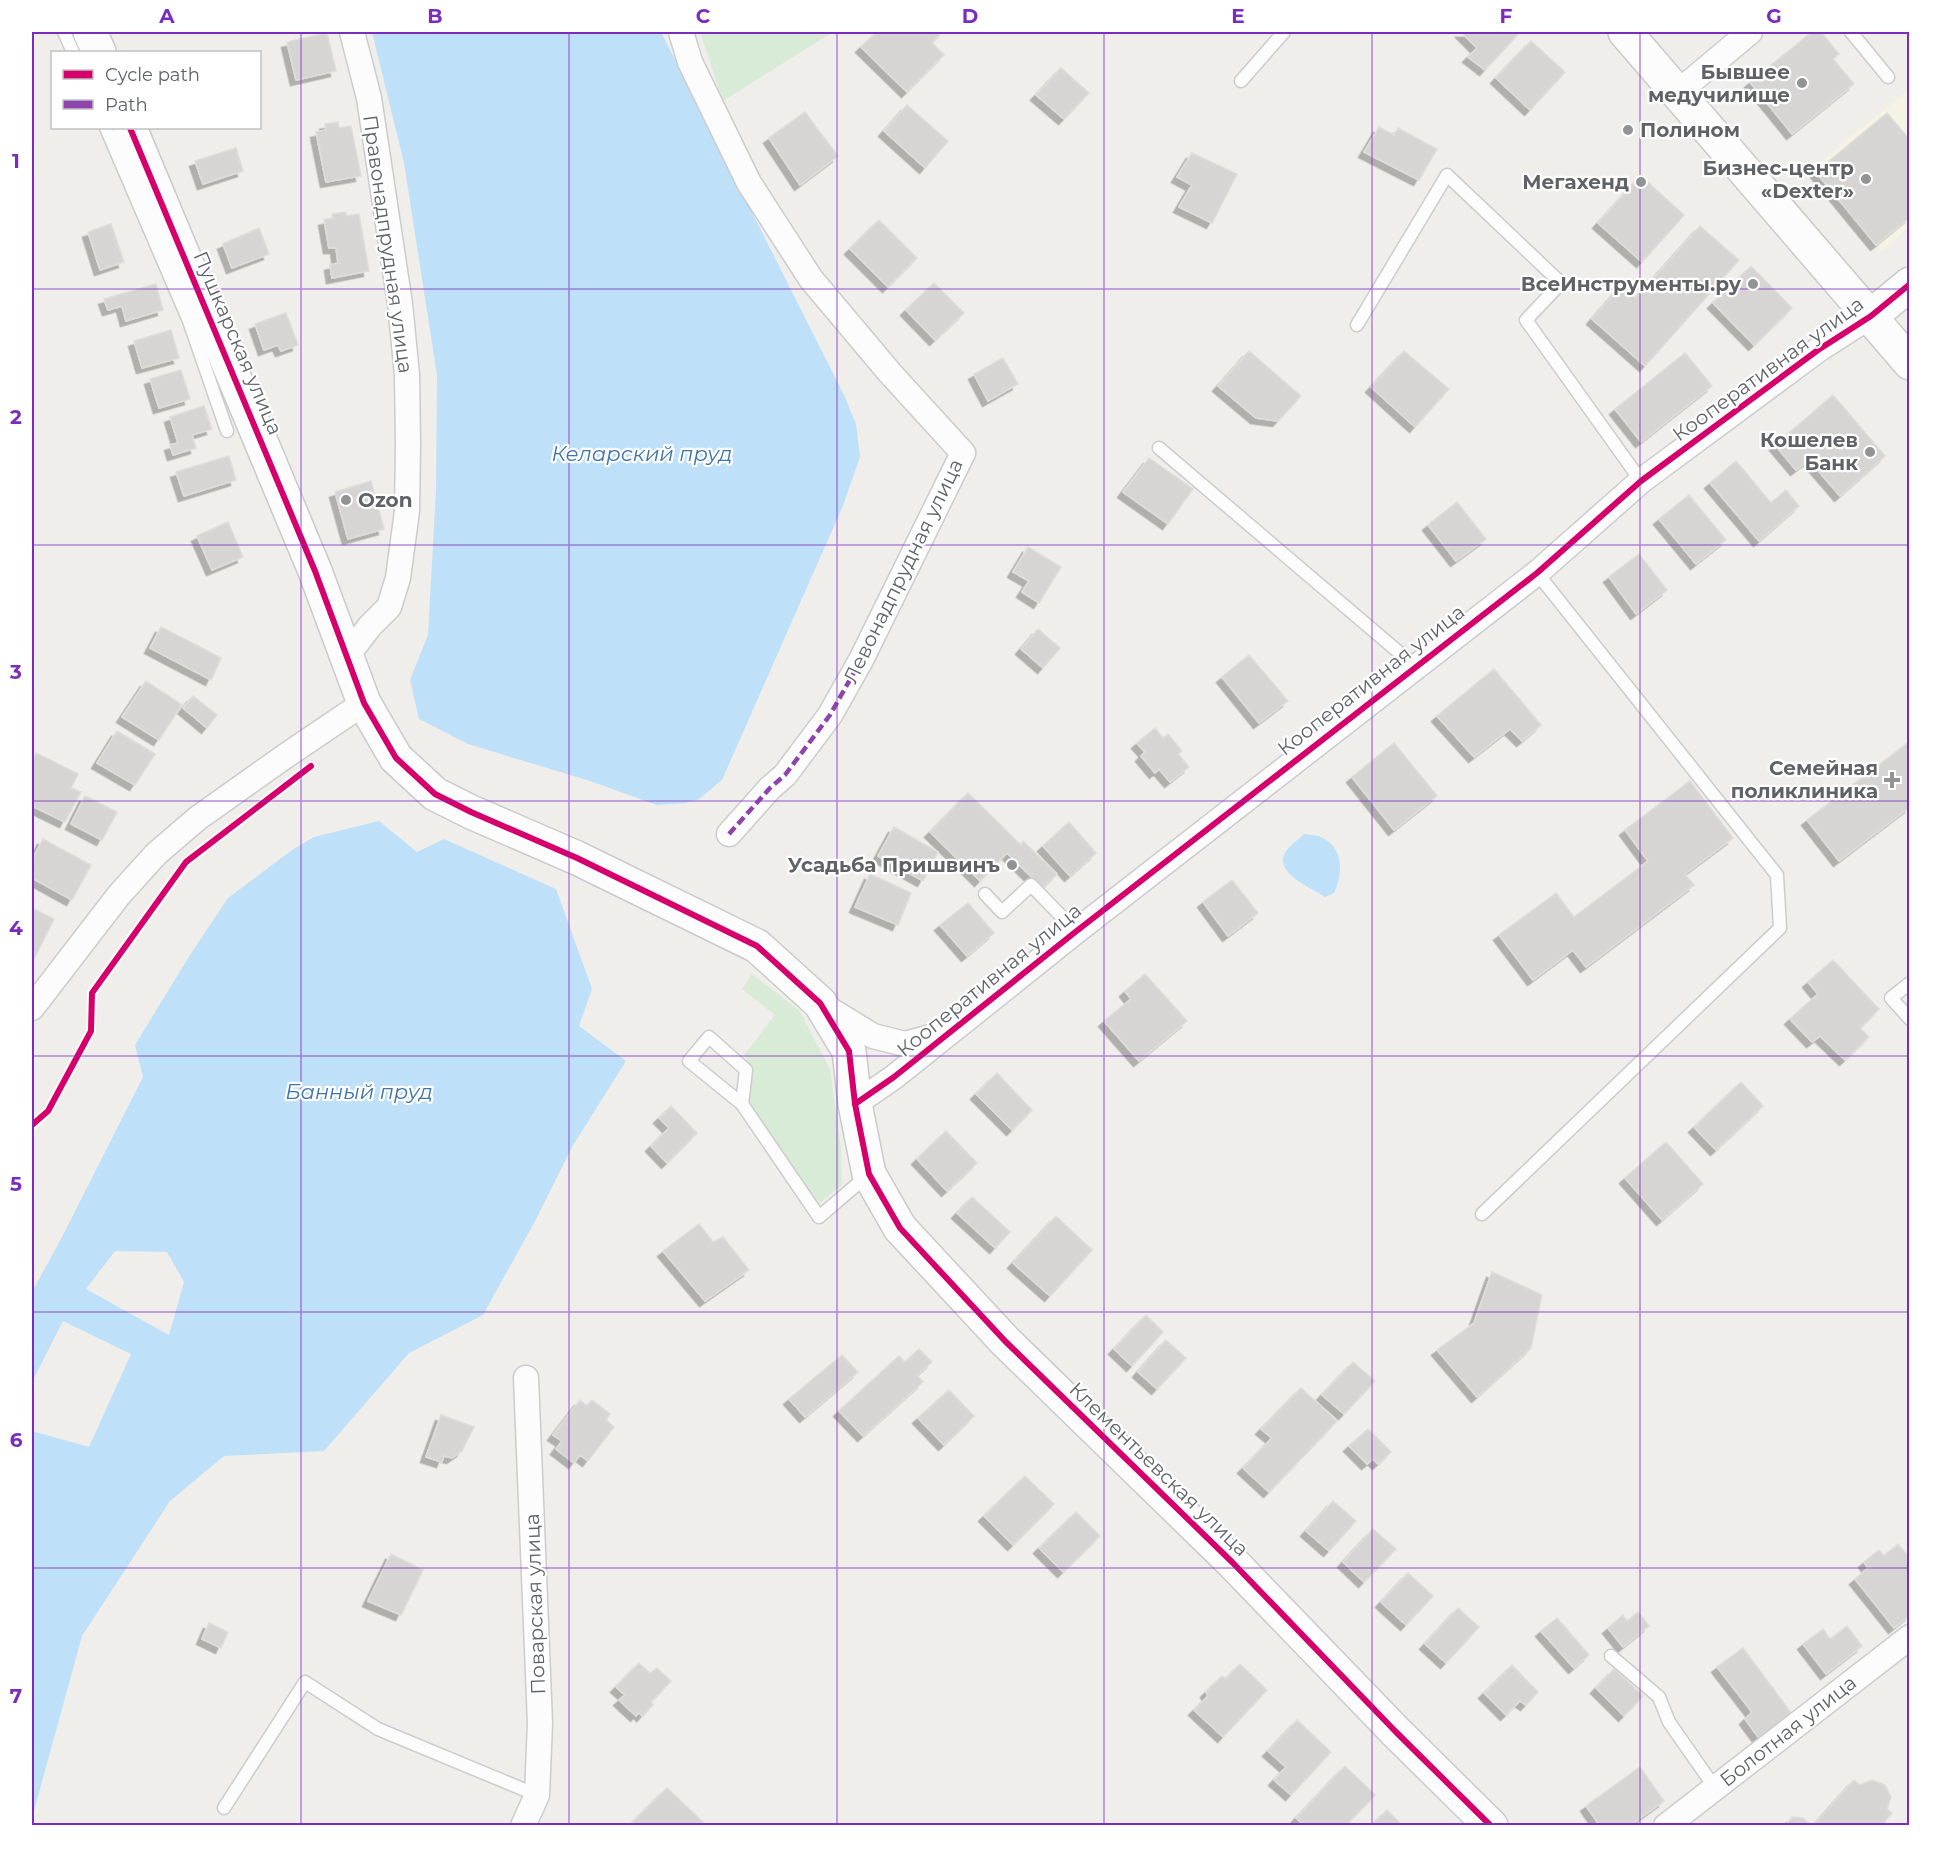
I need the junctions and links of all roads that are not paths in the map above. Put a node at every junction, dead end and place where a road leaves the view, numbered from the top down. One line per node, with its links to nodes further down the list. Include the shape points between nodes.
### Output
1 (64, 32): 9 (lane)
2 (90, 32): 10 (street)
3 (352, 32): 24 (street, Правонадпрудная улица, via 369,98 400,304 407,375 408,456 407,511 398,578 388,607)
4 (681, 32): 27 (street, Левонадпрудная улица, via 690,62 749,183 811,279 963,453 830,715 785,774)
5 (1284, 32): 12 (lane)
6 (1625, 32): 13 (street)
7 (1750, 32): 13 (street)
8 (1851, 32): 11 (lane)
9 (73, 51)
10 (99, 51)
11 (1888, 77)
12 (1241, 81)
13 (1677, 93): 17 (street)
14 (106, 129): 20 (lane, via 189,321)
15 (130, 129): 24 (street, Пушкарская улица)
16 (1910, 284): 17 (street, Кооперативная улица)
17 (1871, 316): 19 (street); 22 (street, Кооперативная улица, via 1818,350)
18 (1357, 325): 22 (lane, via 1447,175 1561,283 1526,320)
19 (1910, 363)
20 (227, 431)
21 (1159, 448): 25 (lane)
22 (1641, 481): 23 (street, Кооперативная улица)
23 (1537, 573): 25 (street, Кооперативная улица); 38 (lane, via 1777,875 1780,928)
24 (347, 656): 26 (street, Пушкарская улица)
25 (1415, 666): 29 (street, Кооперативная улица)
26 (364, 703): 31 (street, Клементьевская улица, via 396,758 435,794 757,946); 32 (street, via 198,819 156,854 119,895)
27 (729, 834)
28 (985, 894): 29 (lane, via 1002,912 1031,885)
29 (1074, 933): 34 (street, Кооперативная улица)
30 (1910, 983): 33 (lane, via 1892,998)
31 (820, 1003): 34 (street, via 873,1036 905,1044); 36 (street, Клементьевская улица, via 849,1052)
32 (32, 1008)
33 (1910, 1019)
34 (953, 1030): 36 (street, Кооперативная улица)
35 (742, 1104): 35 (lane, via 689,1061 709,1037 746,1070); 37 (lane, via 819,1217)
36 (855, 1104): 37 (street, Клементьевская улица)
37 (869, 1174): 46 (street, Клементьевская улица, via 900,1228 1005,1341 1232,1562)
38 (1482, 1214)
39 (526, 1378): 43 (street, Поварская улица, via 540,1723)
40 (1910, 1637): 42 (street, Болотная улица)
41 (1611, 1656): 42 (lane, via 1659,1697 1669,1722)
42 (1714, 1788): 47 (street, Болотная улица)
43 (537, 1795): 44 (lane, via 378,1729 305,1682); 45 (street, Поварская улица)
44 (224, 1808)
45 (523, 1826)
46 (1491, 1826)
47 (1666, 1826)

